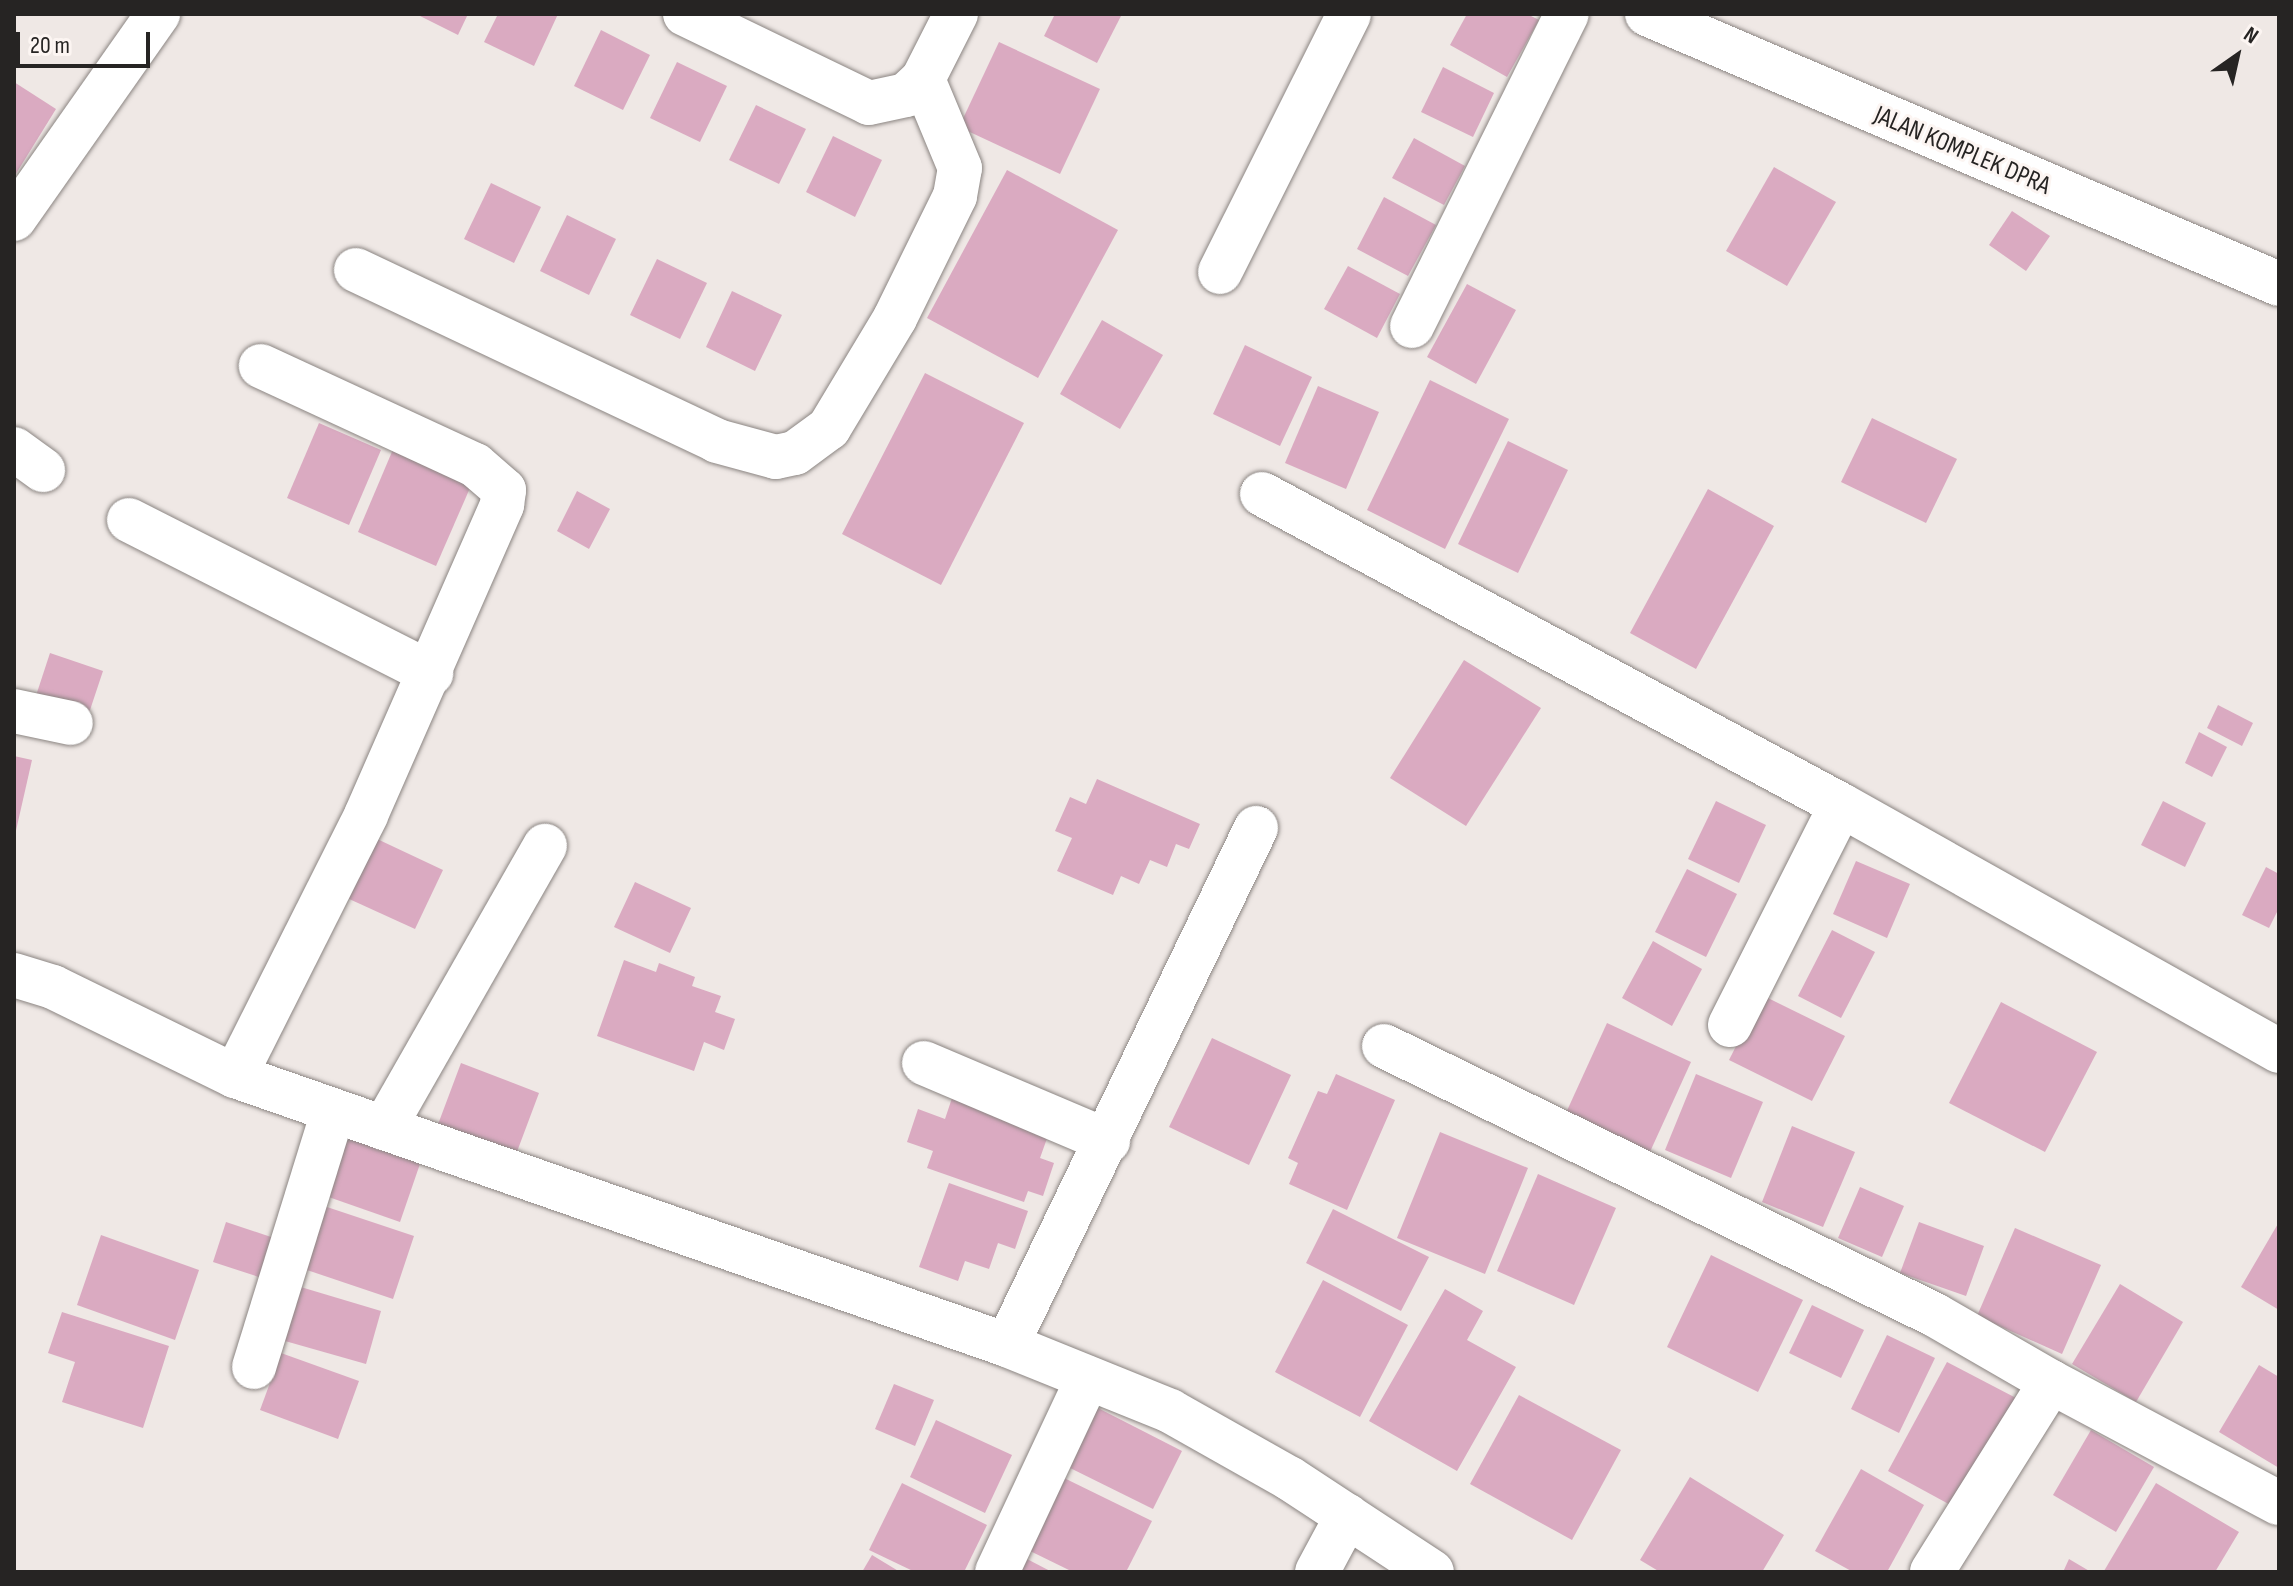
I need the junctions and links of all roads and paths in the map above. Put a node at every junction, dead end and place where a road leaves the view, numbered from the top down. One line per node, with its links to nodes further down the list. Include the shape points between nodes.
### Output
1 (158, 14): 8 (street)
2 (685, 14): 7 (street, via 869,103 906,95)
3 (956, 14): 7 (street)
4 (1349, 14): 10 (street)
5 (1567, 14): 12 (street)
6 (1647, 14): 11 (street, JALAN KOMPLEK DPRA)
7 (923, 79): 9 (street, via 960,168 955,196 895,318 829,428 795,453 776,457 717,441)
8 (14, 219)
9 (356, 270)
10 (1220, 272)
11 (2279, 284)
12 (1412, 326)
13 (261, 366): 16 (street, via 475,465 504,490)
14 (1262, 494): 19 (street)
15 (129, 520): 16 (street)
16 (431, 673): 27 (street)
17 (14, 711): 18 (street)
18 (71, 723)
19 (1841, 805): 23 (street); 25 (street)
20 (1256, 828): 30 (street)
21 (545, 846): 29 (street)
22 (14, 975): 27 (street, via 64,992)
23 (1730, 1025)
24 (1384, 1046): 34 (street, via 1920,1308)
25 (2279, 1051)
26 (924, 1063): 30 (street)
27 (235, 1076): 28 (street)
28 (333, 1112): 29 (street); 32 (street)
29 (384, 1128): 31 (street)
30 (1108, 1141): 31 (street)
31 (1007, 1345): 33 (street)
32 (254, 1367)
33 (1088, 1378): 36 (street, via 1170,1411); 37 (street)
34 (2051, 1382): 35 (street); 40 (street)
35 (2279, 1503)
36 (1347, 1516): 38 (street); 39 (street)
37 (997, 1572)
38 (1317, 1572)
39 (1432, 1572)
40 (1932, 1572)

